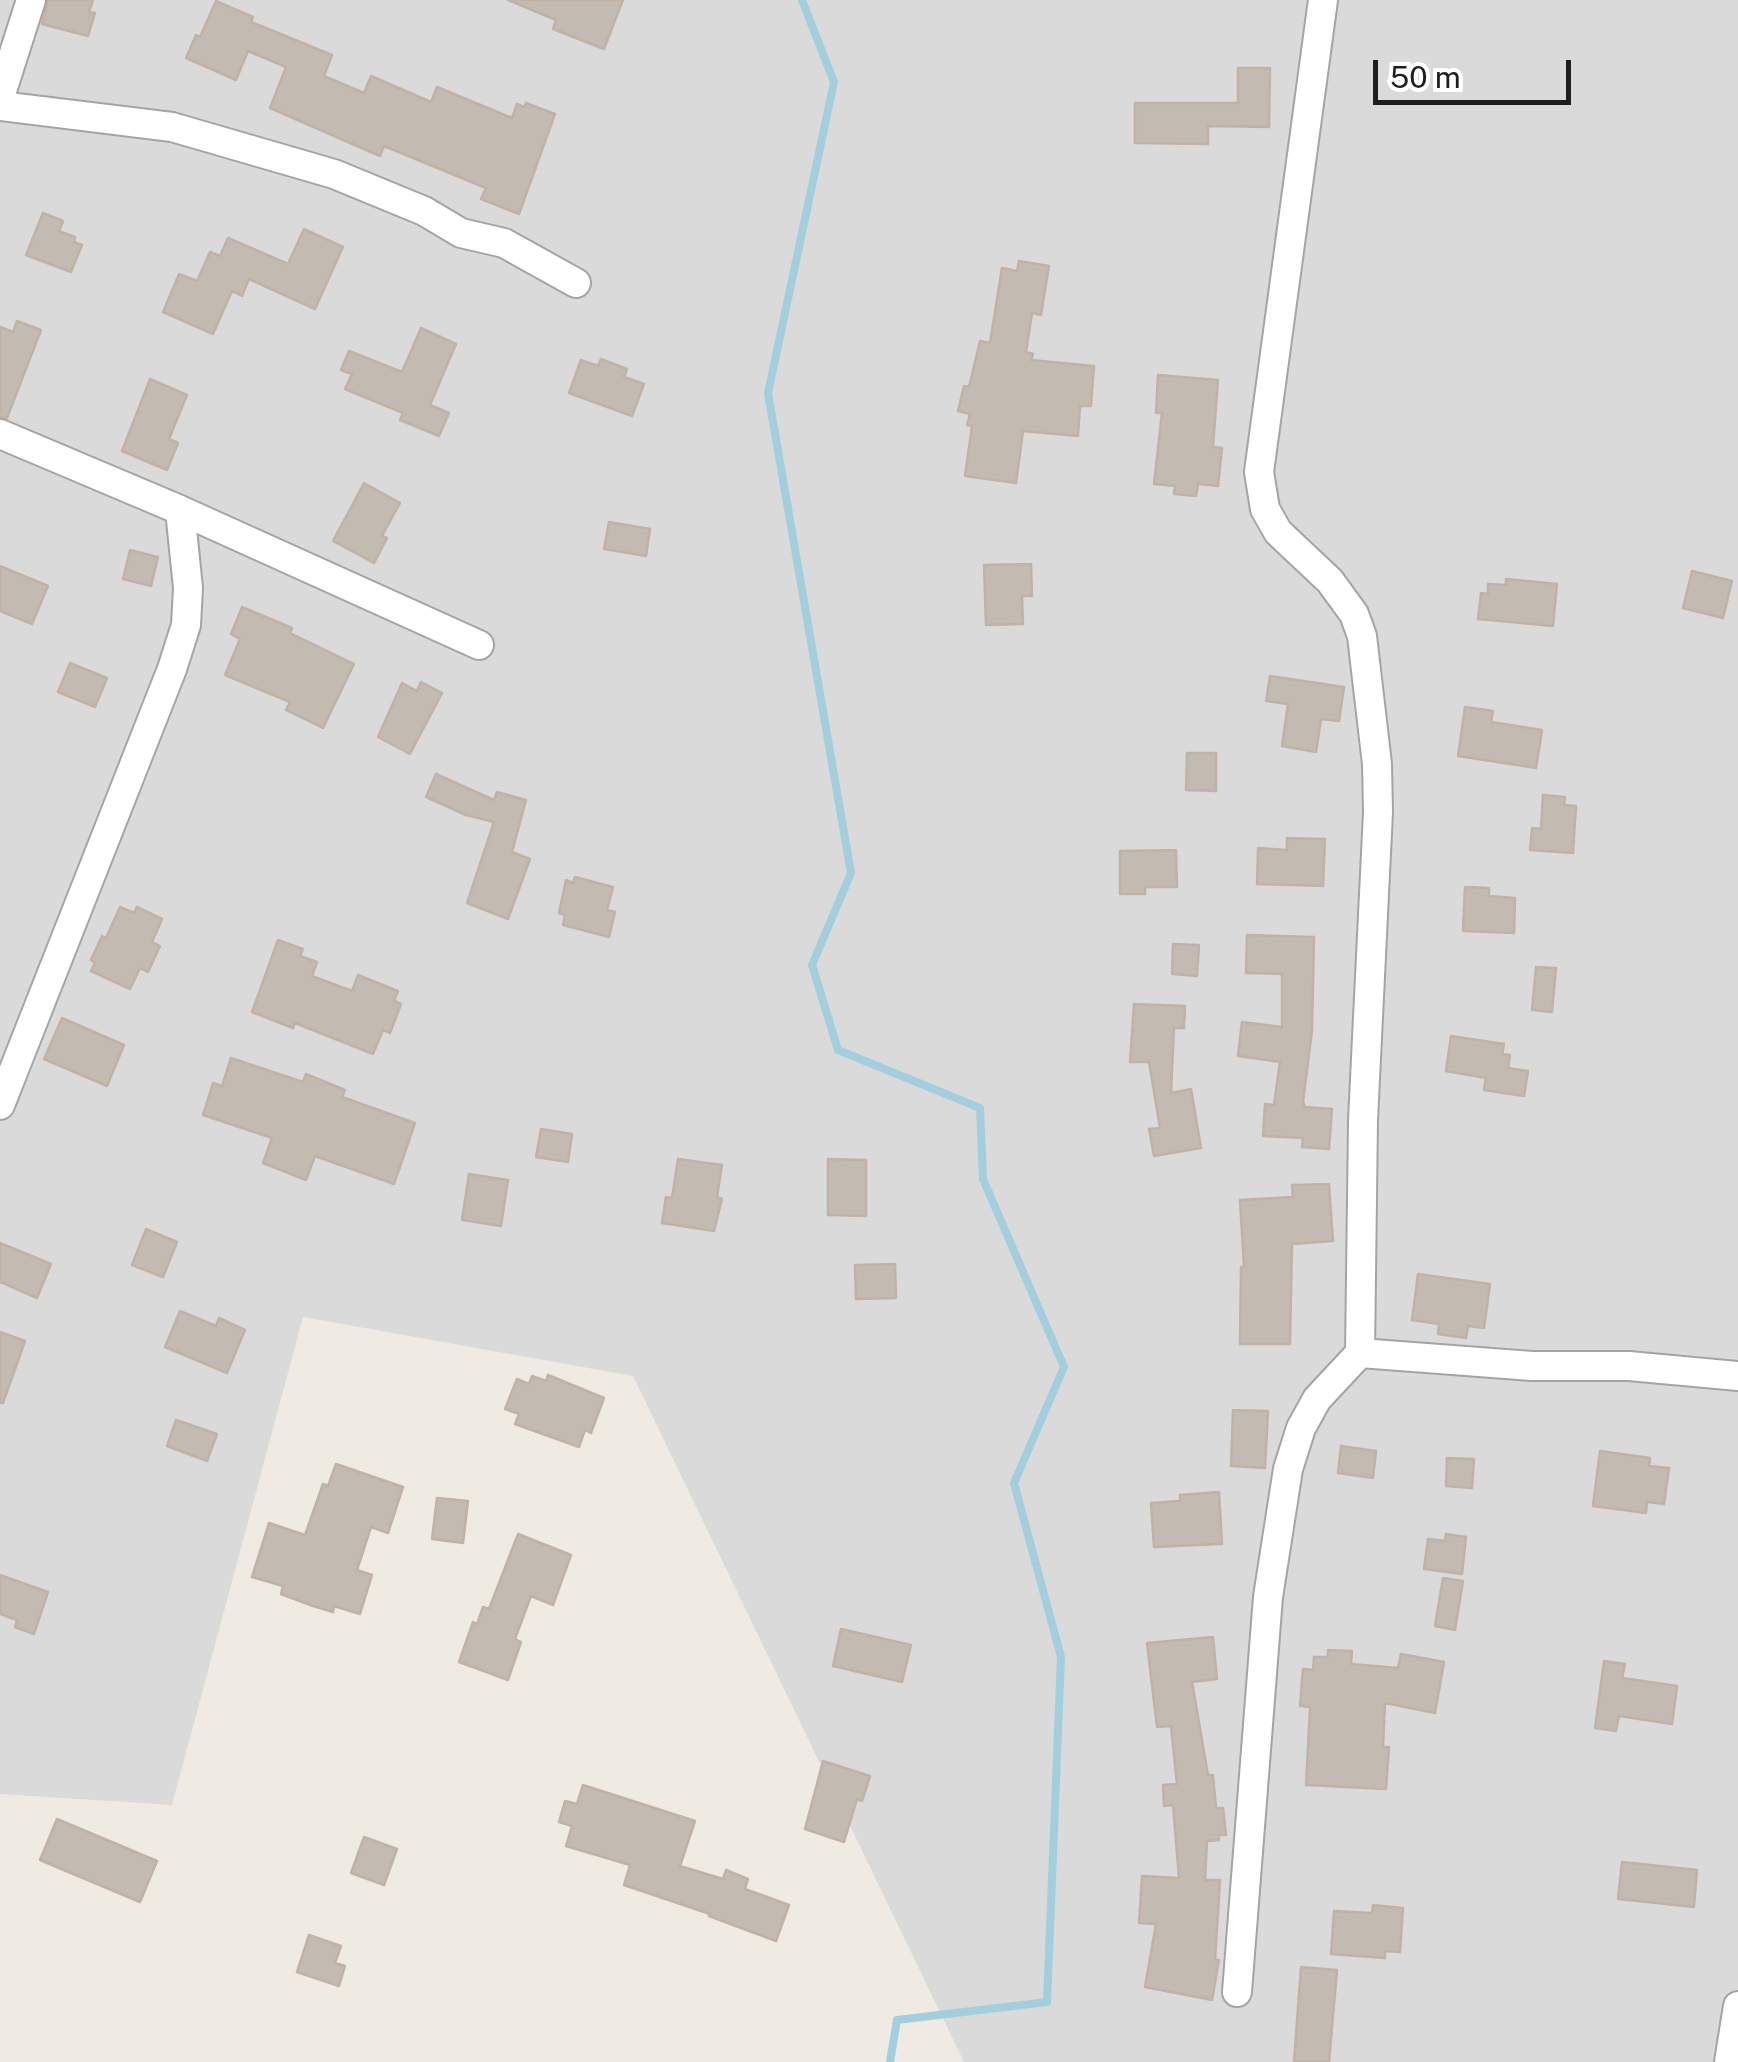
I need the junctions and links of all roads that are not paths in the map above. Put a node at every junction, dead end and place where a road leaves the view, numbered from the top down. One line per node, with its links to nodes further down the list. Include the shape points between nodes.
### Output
1 (31, 0): 3 (street)
2 (1323, 0): 10 (street, via 1259,472 1265,509 1278,532 1330,580 1354,614 1377,764)
3 (0, 97)
4 (0, 106): 5 (street, via 172,127 334,174 461,233 504,243)
5 (576, 283)
6 (0, 434): 7 (street)
7 (180, 510): 8 (street); 9 (street, via 186,625)
8 (479, 645)
9 (0, 1105)
10 (1360, 1352): 11 (street); 12 (street, via 1317,1399 1288,1468 1268,1597)
11 (1738, 1376)
12 (1238, 1992)
13 (1738, 2006): 14 (street)
14 (1733, 2050)

